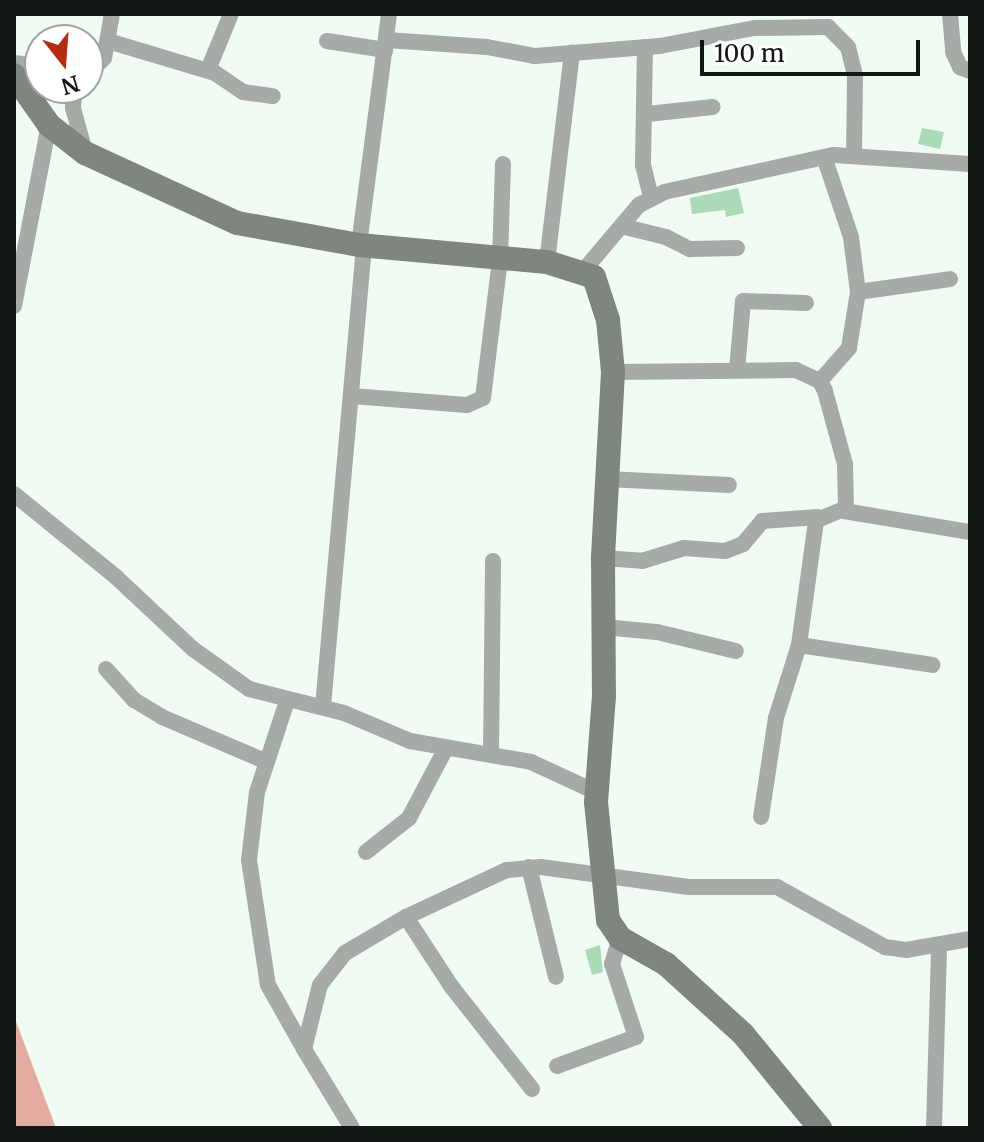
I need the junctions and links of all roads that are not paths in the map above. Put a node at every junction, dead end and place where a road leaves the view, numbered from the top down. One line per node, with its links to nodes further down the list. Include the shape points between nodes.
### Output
1 (112, 14): 6 (street)
2 (231, 14): 12 (street)
3 (389, 14): 8 (street)
4 (950, 14): 13 (street, via 953,52 960,67)
5 (813, 20): 9 (street); 21 (street, via 841,35 848,47 856,98)
6 (108, 41): 10 (street); 12 (street)
7 (327, 41): 8 (street)
8 (386, 45): 11 (street, via 535,56); 27 (street)
9 (645, 47): 11 (street); 18 (street)
10 (104, 48)
11 (572, 52): 30 (street)
12 (208, 70): 15 (street, via 243,92)
13 (970, 71)
14 (14, 75): 19 (main road)
15 (273, 96)
16 (73, 104): 20 (street)
17 (713, 107): 18 (street)
18 (647, 114): 25 (street, via 643,165)
19 (49, 125): 20 (main road); 35 (street)
20 (85, 153): 27 (main road, via 237,223)
21 (854, 154): 22 (street); 24 (street)
22 (824, 157): 25 (street); 33 (street, via 851,237)
23 (503, 164): 29 (street)
24 (970, 164)
25 (651, 196): 26 (street)
26 (625, 227): 28 (street, via 690,249); 31 (street)
27 (361, 245): 29 (main road); 39 (street)
28 (737, 248)
29 (500, 259): 30 (main road); 39 (street, via 480,402)
30 (547, 262): 31 (main road)
31 (584, 270): 37 (main road, via 601,292)
32 (950, 279): 33 (street)
33 (858, 292): 38 (street, via 849,348)
34 (806, 303): 36 (street, via 743,301)
35 (14, 306)
36 (737, 370): 37 (street); 38 (street, via 796,370)
37 (613, 372): 40 (main road)
38 (820, 381): 43 (street, via 845,464)
39 (352, 396): 54 (street)
40 (607, 479): 41 (street); 46 (main road)
41 (729, 485)
42 (14, 494): 53 (street, via 223,674)
43 (844, 511): 44 (street); 45 (street)
44 (818, 517): 46 (street, via 762,521 743,544 725,551 684,548 642,561); 49 (street)
45 (970, 532)
46 (603, 558): 48 (main road)
47 (493, 561): 56 (street)
48 (603, 627): 50 (street, via 657,632); 58 (main road)
49 (799, 645): 51 (street); 59 (street, via 776,718)
50 (736, 651)
51 (933, 665)
52 (106, 669): 57 (street, via 134,700 162,717)
53 (287, 701): 54 (street); 57 (street)
54 (323, 706): 55 (street, via 410,741)
55 (446, 748): 56 (street); 60 (street, via 409,818)
56 (491, 755): 58 (street, via 531,762)
57 (267, 762): 68 (street, via 252,813 249,860 268,985)
58 (596, 792): 62 (main road)
59 (761, 817)
60 (366, 852)
61 (529, 867): 62 (street); 63 (street, via 507,870); 67 (street)
62 (600, 876): 64 (main road, via 608,920); 66 (street, via 689,887 777,887 885,947)
63 (406, 917): 68 (street, via 333,964 312,1002); 70 (street, via 451,986)
64 (620, 938): 69 (street, via 612,964 636,1037); 72 (main road, via 666,964 743,1034)
65 (970, 939): 66 (street)
66 (939, 945): 73 (street)
67 (556, 977)
68 (304, 1049): 71 (street)
69 (557, 1066)
70 (532, 1089)
71 (352, 1128)
72 (820, 1128)
73 (934, 1128)

